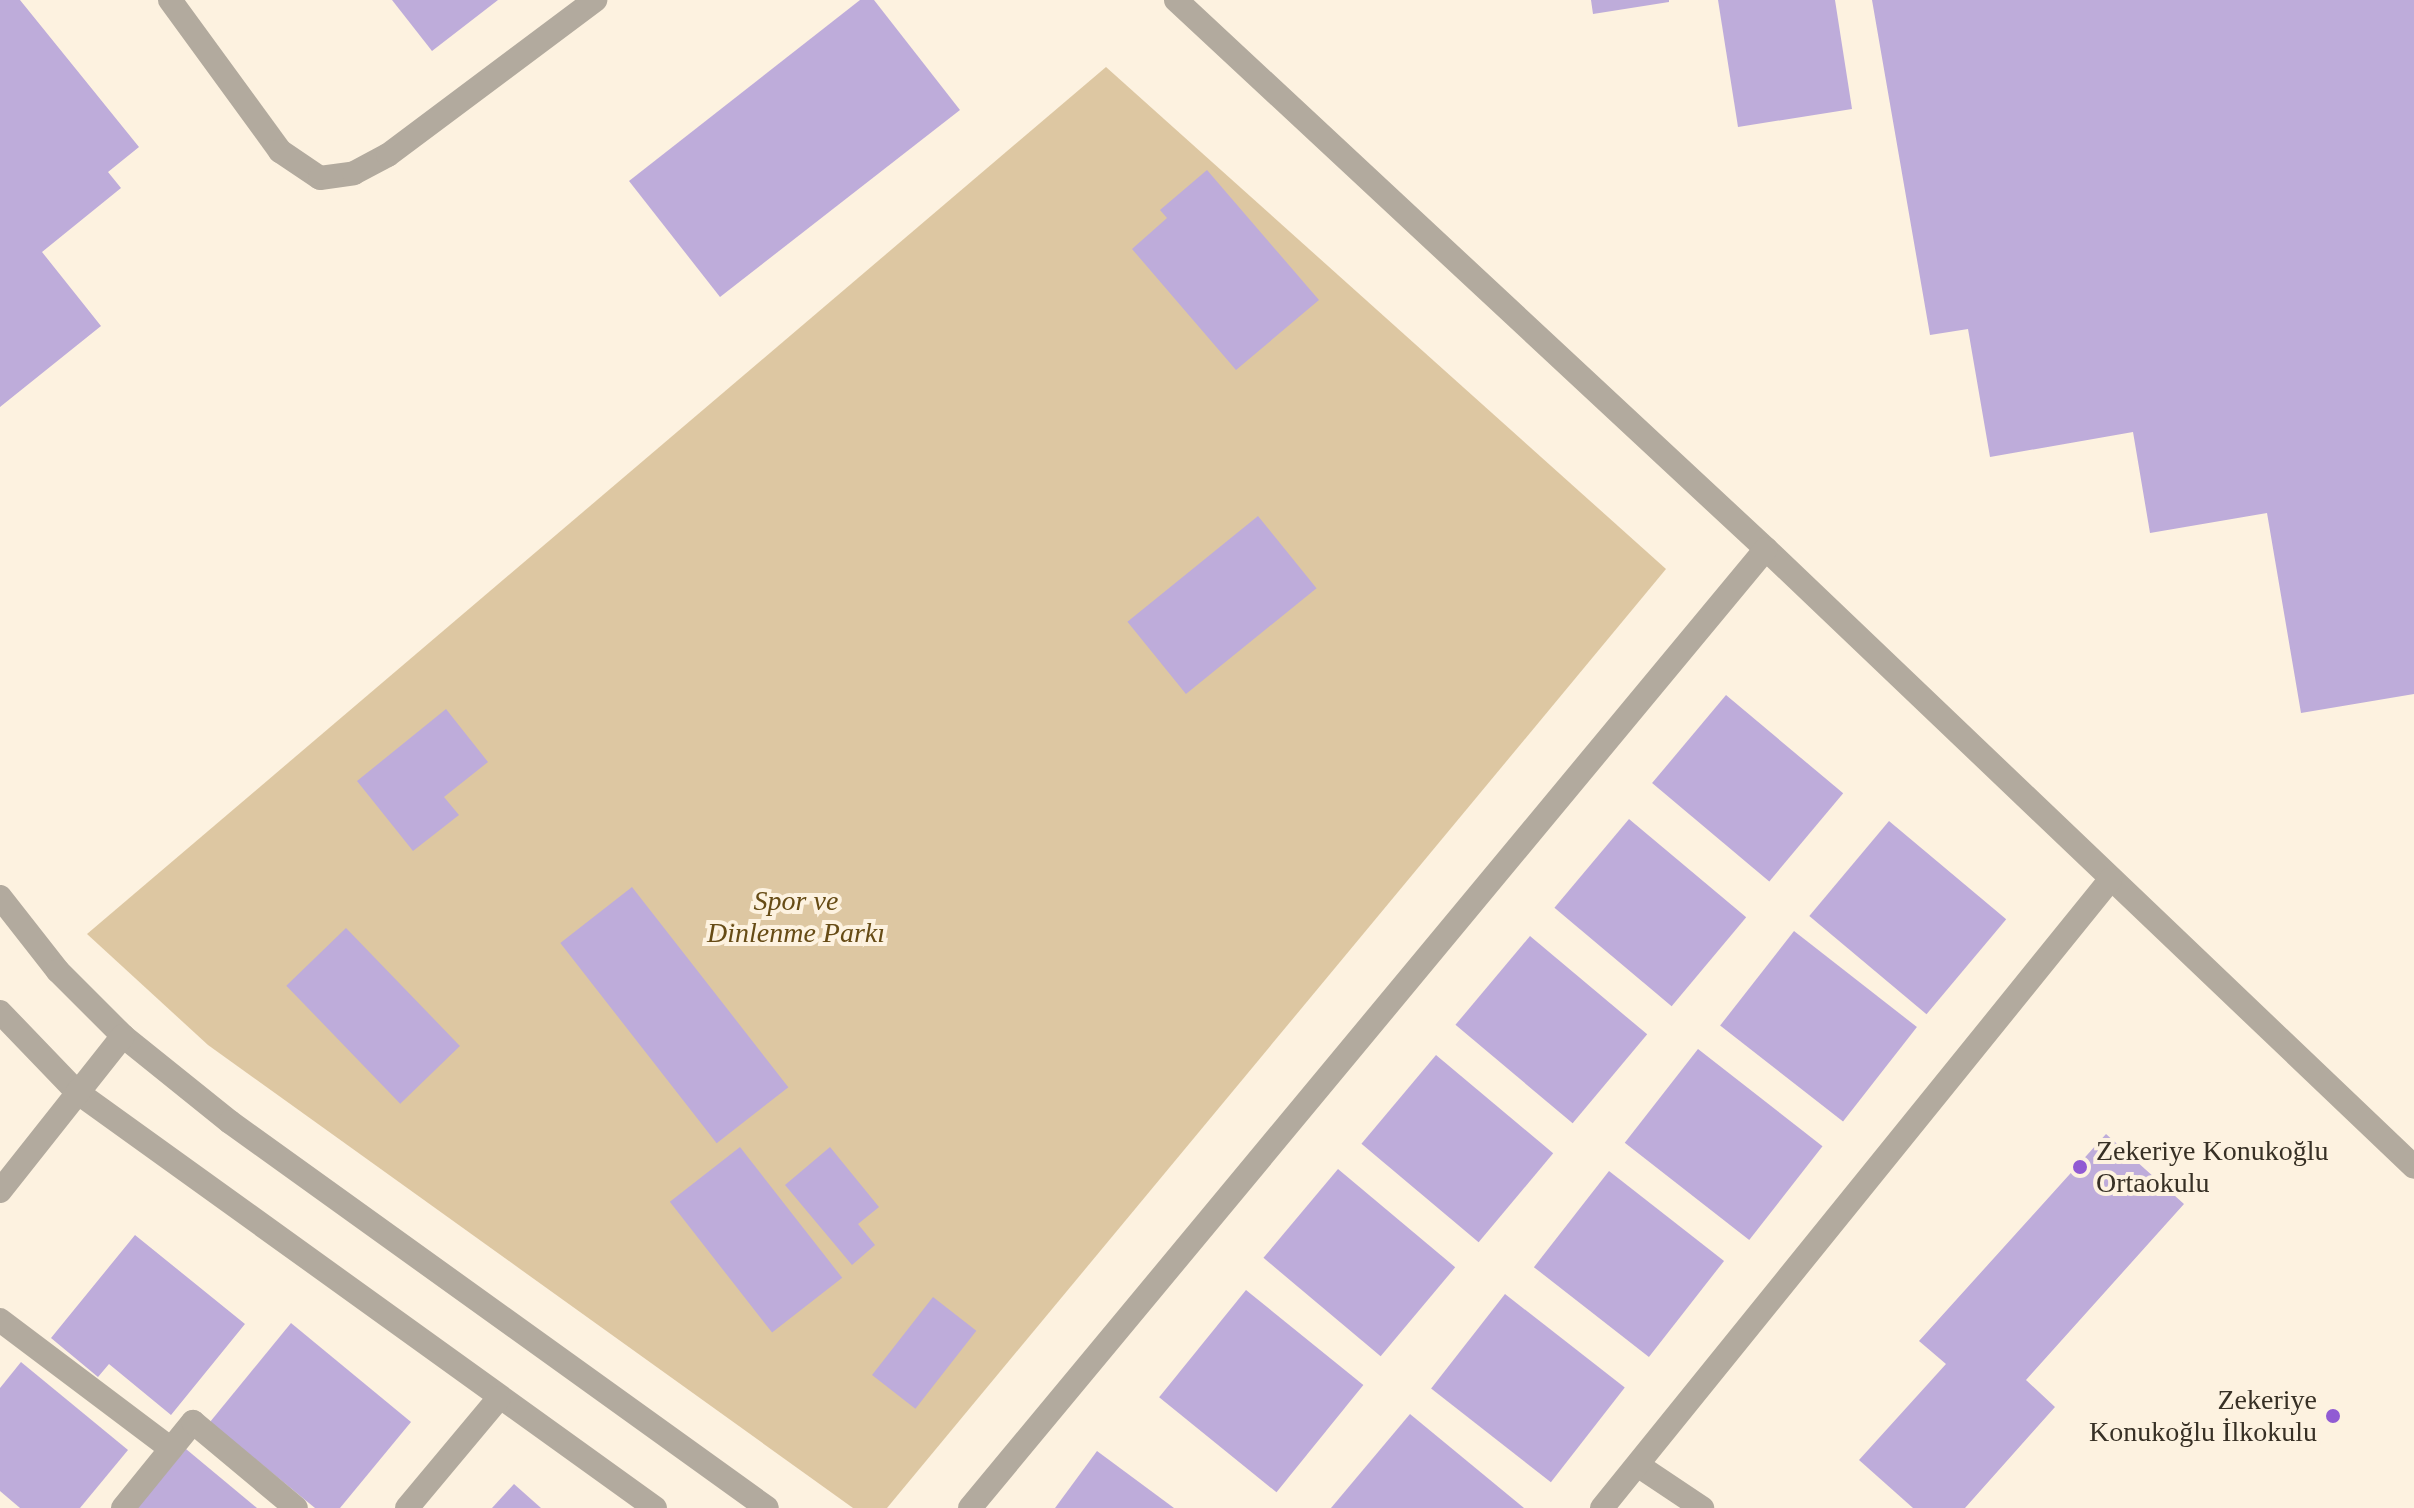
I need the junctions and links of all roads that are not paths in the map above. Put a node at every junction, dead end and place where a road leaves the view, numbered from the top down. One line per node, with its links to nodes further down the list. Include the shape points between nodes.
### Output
1 (170, 0): 2 (street, via 280,151 320,178 354,173 388,155)
2 (595, 0)
3 (1176, 0): 4 (street)
4 (1766, 549): 5 (street); 21 (street)
5 (2110, 880): 10 (street); 15 (street)
6 (0, 897): 8 (street, via 58,971)
7 (0, 1012): 9 (street)
8 (123, 1036): 9 (street); 20 (street, via 230,1122)
9 (77, 1092): 11 (street); 13 (street)
10 (2414, 1167)
11 (0, 1191)
12 (0, 1320): 14 (street)
13 (499, 1398): 18 (street); 19 (street)
14 (171, 1449): 16 (street); 17 (street, via 193,1422)
15 (1639, 1466): 22 (street); 23 (street)
16 (123, 1508)
17 (296, 1508)
18 (407, 1508)
19 (655, 1508)
20 (767, 1508)
21 (970, 1508)
22 (1602, 1508)
23 (1702, 1508)

